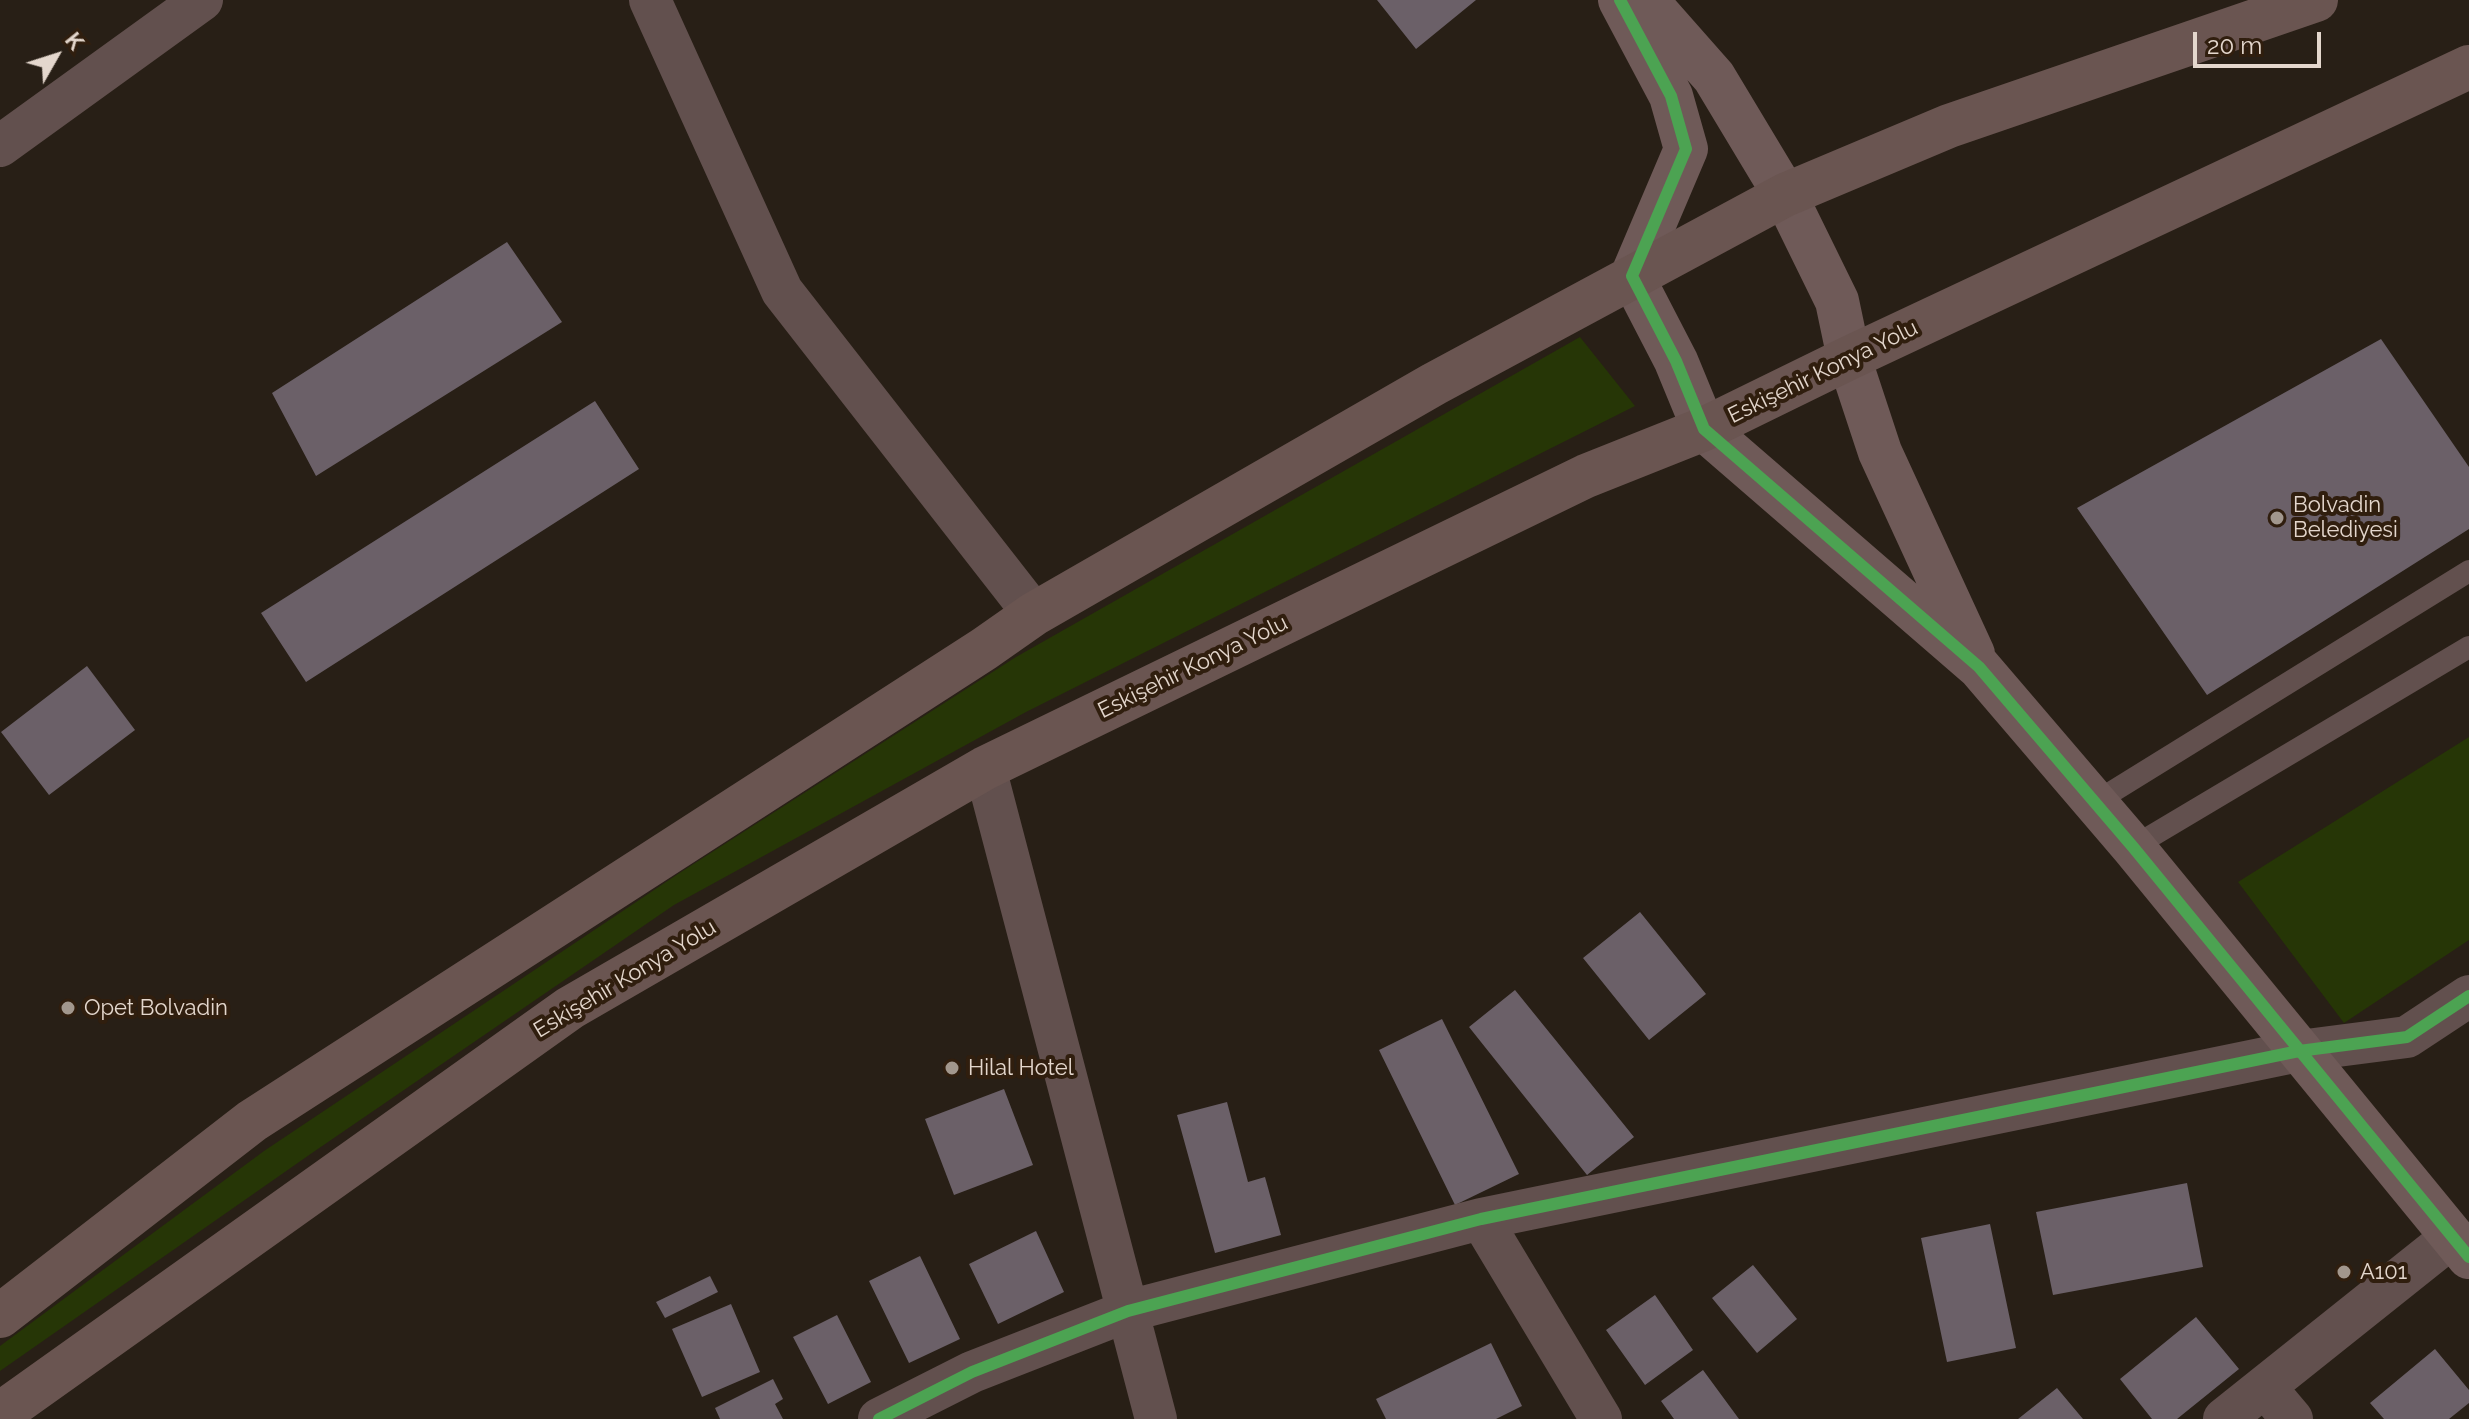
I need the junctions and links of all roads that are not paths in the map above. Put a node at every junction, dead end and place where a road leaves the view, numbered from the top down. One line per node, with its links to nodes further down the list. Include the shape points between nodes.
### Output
1 (202, 0): 7 (street)
2 (650, 0): 13 (street, via 782,291)
3 (1620, 0): 9 (street, via 1671,96 1686,149)
4 (1646, 0): 8 (street, via 1714,77)
5 (2316, 0): 8 (highway, via 1949,126)
6 (2469, 67): 10 (highway, Eskişehir Konya Yolu)
7 (0, 146)
8 (1785, 195): 9 (highway); 10 (street, via 1837,301)
9 (1632, 276): 11 (street); 13 (highway)
10 (1849, 358): 11 (highway, Eskişehir Konya Yolu); 15 (street, via 1880,452)
11 (1704, 429): 15 (street); 16 (highway, Eskişehir Konya Yolu, via 1586,476)
12 (2469, 571): 17 (lane)
13 (1034, 614): 24 (highway, via 252,1121)
14 (2469, 647): 18 (lane)
15 (1979, 667): 17 (street)
16 (985, 768): 23 (street); 26 (highway, Eskişehir Konya Yolu, via 570,1008)
17 (2094, 803): 18 (street)
18 (2133, 847): 20 (street)
19 (2469, 996): 20 (street, via 2407,1037)
20 (2299, 1051): 21 (street); 22 (street)
21 (1481, 1219): 23 (street); 29 (street)
22 (2460, 1247): 25 (street)
23 (1128, 1311): 27 (street, via 972,1372); 28 (street)
24 (0, 1316)
25 (2265, 1387): 30 (street); 31 (street)
26 (0, 1414)
27 (879, 1419)
28 (1156, 1419)
29 (1601, 1419)
30 (2224, 1419)
31 (2292, 1419)

